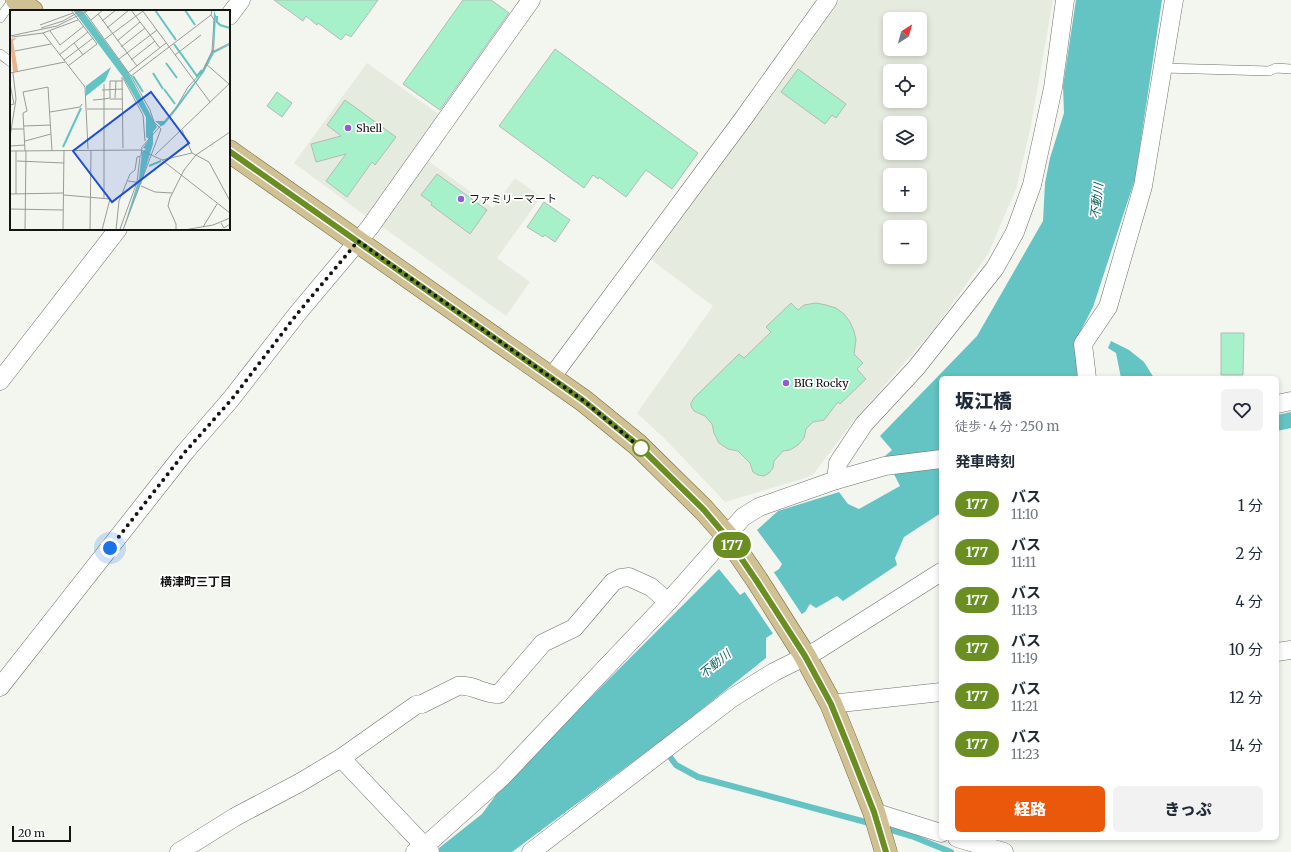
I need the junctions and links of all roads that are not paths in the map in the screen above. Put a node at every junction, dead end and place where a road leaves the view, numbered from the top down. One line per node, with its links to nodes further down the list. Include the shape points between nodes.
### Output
1 (13, 0): 10 (lane)
2 (17, 0): 8 (main road)
3 (240, 0): 9 (street)
4 (531, 0): 17 (street)
5 (828, 0): 19 (street, via 739,125)
6 (1065, 0): 24 (street, via 1053,88 1032,186 1015,232 995,268 916,368 864,424 838,463)
7 (1174, 0): 13 (street)
8 (31, 10)
9 (230, 15)
10 (0, 18)
11 (0, 54): 12 (lane)
12 (10, 61)
13 (1164, 68): 14 (lane, via 1269,71 1276,68); 18 (street, via 1143,186 1108,307 1083,344)
14 (1291, 69)
15 (230, 152): 17 (main road)
16 (117, 230): 20 (street)
17 (358, 241): 19 (main road); 31 (street, via 297,314 232,399 185,452)
18 (1087, 376)
19 (551, 378): 25 (main road, via 638,445 704,510)
20 (0, 381)
21 (1291, 401): 22 (street)
22 (1279, 404)
23 (939, 459): 24 (street, via 885,466)
24 (836, 480): 25 (street, via 758,508 743,517)
25 (726, 536): 27 (street); 30 (main road)
26 (939, 573): 30 (street)
27 (668, 602): 34 (street, via 651,587 629,577 612,582 574,628 543,643 499,694 493,695 464,685 458,686 416,705); 38 (street, via 502,777)
28 (1291, 650): 29 (street)
29 (1279, 652)
30 (805, 656): 33 (main road); 40 (street, via 732,698)
31 (0, 687)
32 (939, 692): 33 (street)
33 (831, 704): 35 (main road)
34 (341, 758): 38 (street); 39 (street, via 302,782 235,817)
35 (879, 829): 36 (street)
36 (939, 833)
37 (964, 840): 41 (street)
38 (423, 850)
39 (179, 852)
40 (531, 852)
41 (1004, 852)

